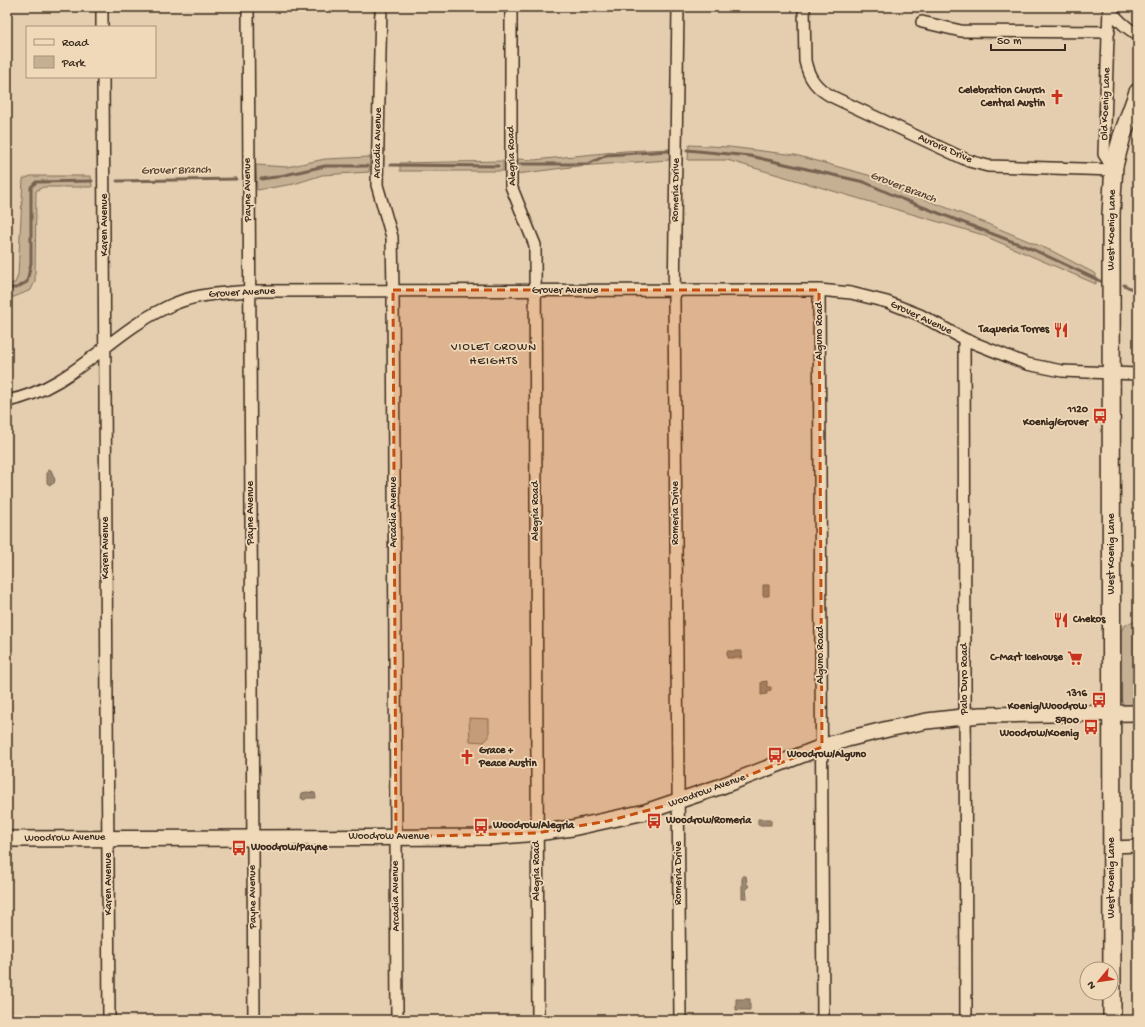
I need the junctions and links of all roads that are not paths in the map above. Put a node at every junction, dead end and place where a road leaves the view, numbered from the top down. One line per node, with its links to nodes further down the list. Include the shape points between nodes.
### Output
1 (102, 7): 9 (street)
2 (248, 7): 18 (street, Payne Avenue)
3 (381, 7): 15 (street, Arcadia Avenue, via 377,185 392,237)
4 (511, 7): 19 (street, Alegria Road, via 511,186 535,246)
5 (678, 7): 16 (street, Romeria Drive)
6 (804, 7): 14 (street, Aurora Drive, via 807,70 816,85 832,97 969,161 988,166)
7 (1109, 9): 10 (street, Old Koenig Lane); 11 (street, Old Koenig Lane, via 1123,25)
8 (922, 22): 10 (street, via 961,31)
9 (102, 26)
10 (1109, 32): 14 (street, Old Koenig Lane, via 1104,154)
11 (1138, 34)
12 (103, 78): 21 (street, Karen Avenue)
13 (1138, 92): 14 (main road, West Koenig Lane, via 1122,136)
14 (1114, 170): 22 (main road, West Koenig Lane, via 1111,214)
15 (393, 290): 18 (street, Grover Avenue); 19 (street, Grover Avenue); 31 (street, Arcadia Avenue)
16 (674, 290): 17 (street, Grover Avenue); 19 (street, Grover Avenue); 29 (street, Romeria Drive)
17 (819, 290): 20 (street, Grover Avenue, via 850,293 887,302 920,315); 28 (street, Alguno Road)
18 (250, 291): 21 (street, Grover Avenue, via 212,293 165,307); 33 (street, Payne Avenue)
19 (535, 291): 30 (street, Alegria Road)
20 (964, 339): 22 (street, Grover Avenue, via 1026,364 1058,371); 27 (street, Palo Duro Road)
21 (105, 348): 24 (street, Grover Avenue, via 68,376 47,388 24,398); 32 (street, Karen Avenue)
22 (1112, 374): 23 (street, Grover Avenue); 25 (main road, West Koenig Lane)
23 (1138, 374)
24 (7, 401)
25 (1111, 713): 26 (street, Woodrow Avenue); 27 (street, Woodrow Avenue); 36 (main road, West Koenig Lane)
26 (1138, 713)
27 (964, 717): 28 (street, Woodrow Avenue, via 888,729); 43 (street, Palo Duro Road)
28 (822, 747): 29 (street, Woodrow Avenue); 42 (street, Alguno Road)
29 (679, 802): 30 (street, Woodrow Avenue, via 608,821); 41 (street, Romeria Drive)
30 (537, 833): 31 (street, Woodrow Avenue); 40 (street, Alegria Road)
31 (396, 837): 33 (street, Woodrow Avenue); 39 (street, Arcadia Avenue)
32 (108, 838): 33 (street, Woodrow Avenue); 34 (street, Woodrow Avenue); 37 (street, Karen Avenue)
33 (253, 838): 38 (street, Payne Avenue)
34 (7, 839)
35 (1138, 846): 36 (street)
36 (1112, 847): 44 (main road, West Koenig Lane)
37 (109, 1020)
38 (254, 1020)
39 (397, 1020)
40 (538, 1020)
41 (680, 1020)
42 (823, 1020)
43 (966, 1020)
44 (1112, 1020)

